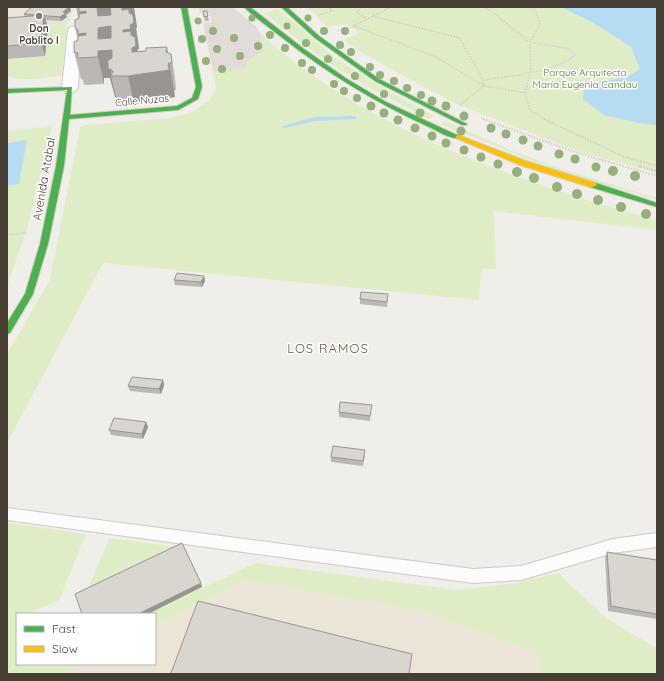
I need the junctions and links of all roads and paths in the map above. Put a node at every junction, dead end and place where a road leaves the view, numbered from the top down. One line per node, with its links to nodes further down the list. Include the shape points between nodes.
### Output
1 (184, 7): 22 (main road, Calle Nuzas, via 199,87 195,99 178,108)
2 (247, 7): 28 (main road, via 320,64 360,90 427,124 523,163)
3 (284, 7): 20 (main road, via 343,58 377,80)
4 (329, 7): 9 (path, via 333,11)
5 (361, 7): 11 (path, via 357,13)
6 (390, 7): 10 (path)
7 (486, 7): 13 (path)
8 (532, 7): 13 (path, via 540,25)
9 (314, 16)
10 (372, 16): 11 (path); 15 (path, via 460,38)
11 (367, 19): 16 (path, via 354,26 436,57)
12 (78, 29): 17 (street)
13 (530, 42): 14 (path); 14 (path, via 569,49 575,55 570,60)
14 (530, 73): 15 (path); 19 (path)
15 (483, 80): 16 (path)
16 (484, 86): 19 (path); 20 (path)
17 (70, 88): 18 (main road); 22 (main road, Avenida Atabal)
18 (7, 91)
19 (525, 93): 24 (path, via 530,110 540,116 622,156)
20 (442, 114): 23 (main road)
21 (476, 116): 27 (path, via 578,153)
22 (67, 118): 29 (main road, Avenida Atabal, via 47,232 28,295)
23 (475, 129)
24 (641, 162): 25 (path); 26 (path, via 639,166)
25 (657, 166)
26 (657, 171)
27 (657, 176)
28 (657, 205)
29 (7, 331)
30 (7, 514): 31 (lane, via 473,576 521,573 613,546)
31 (657, 540)

